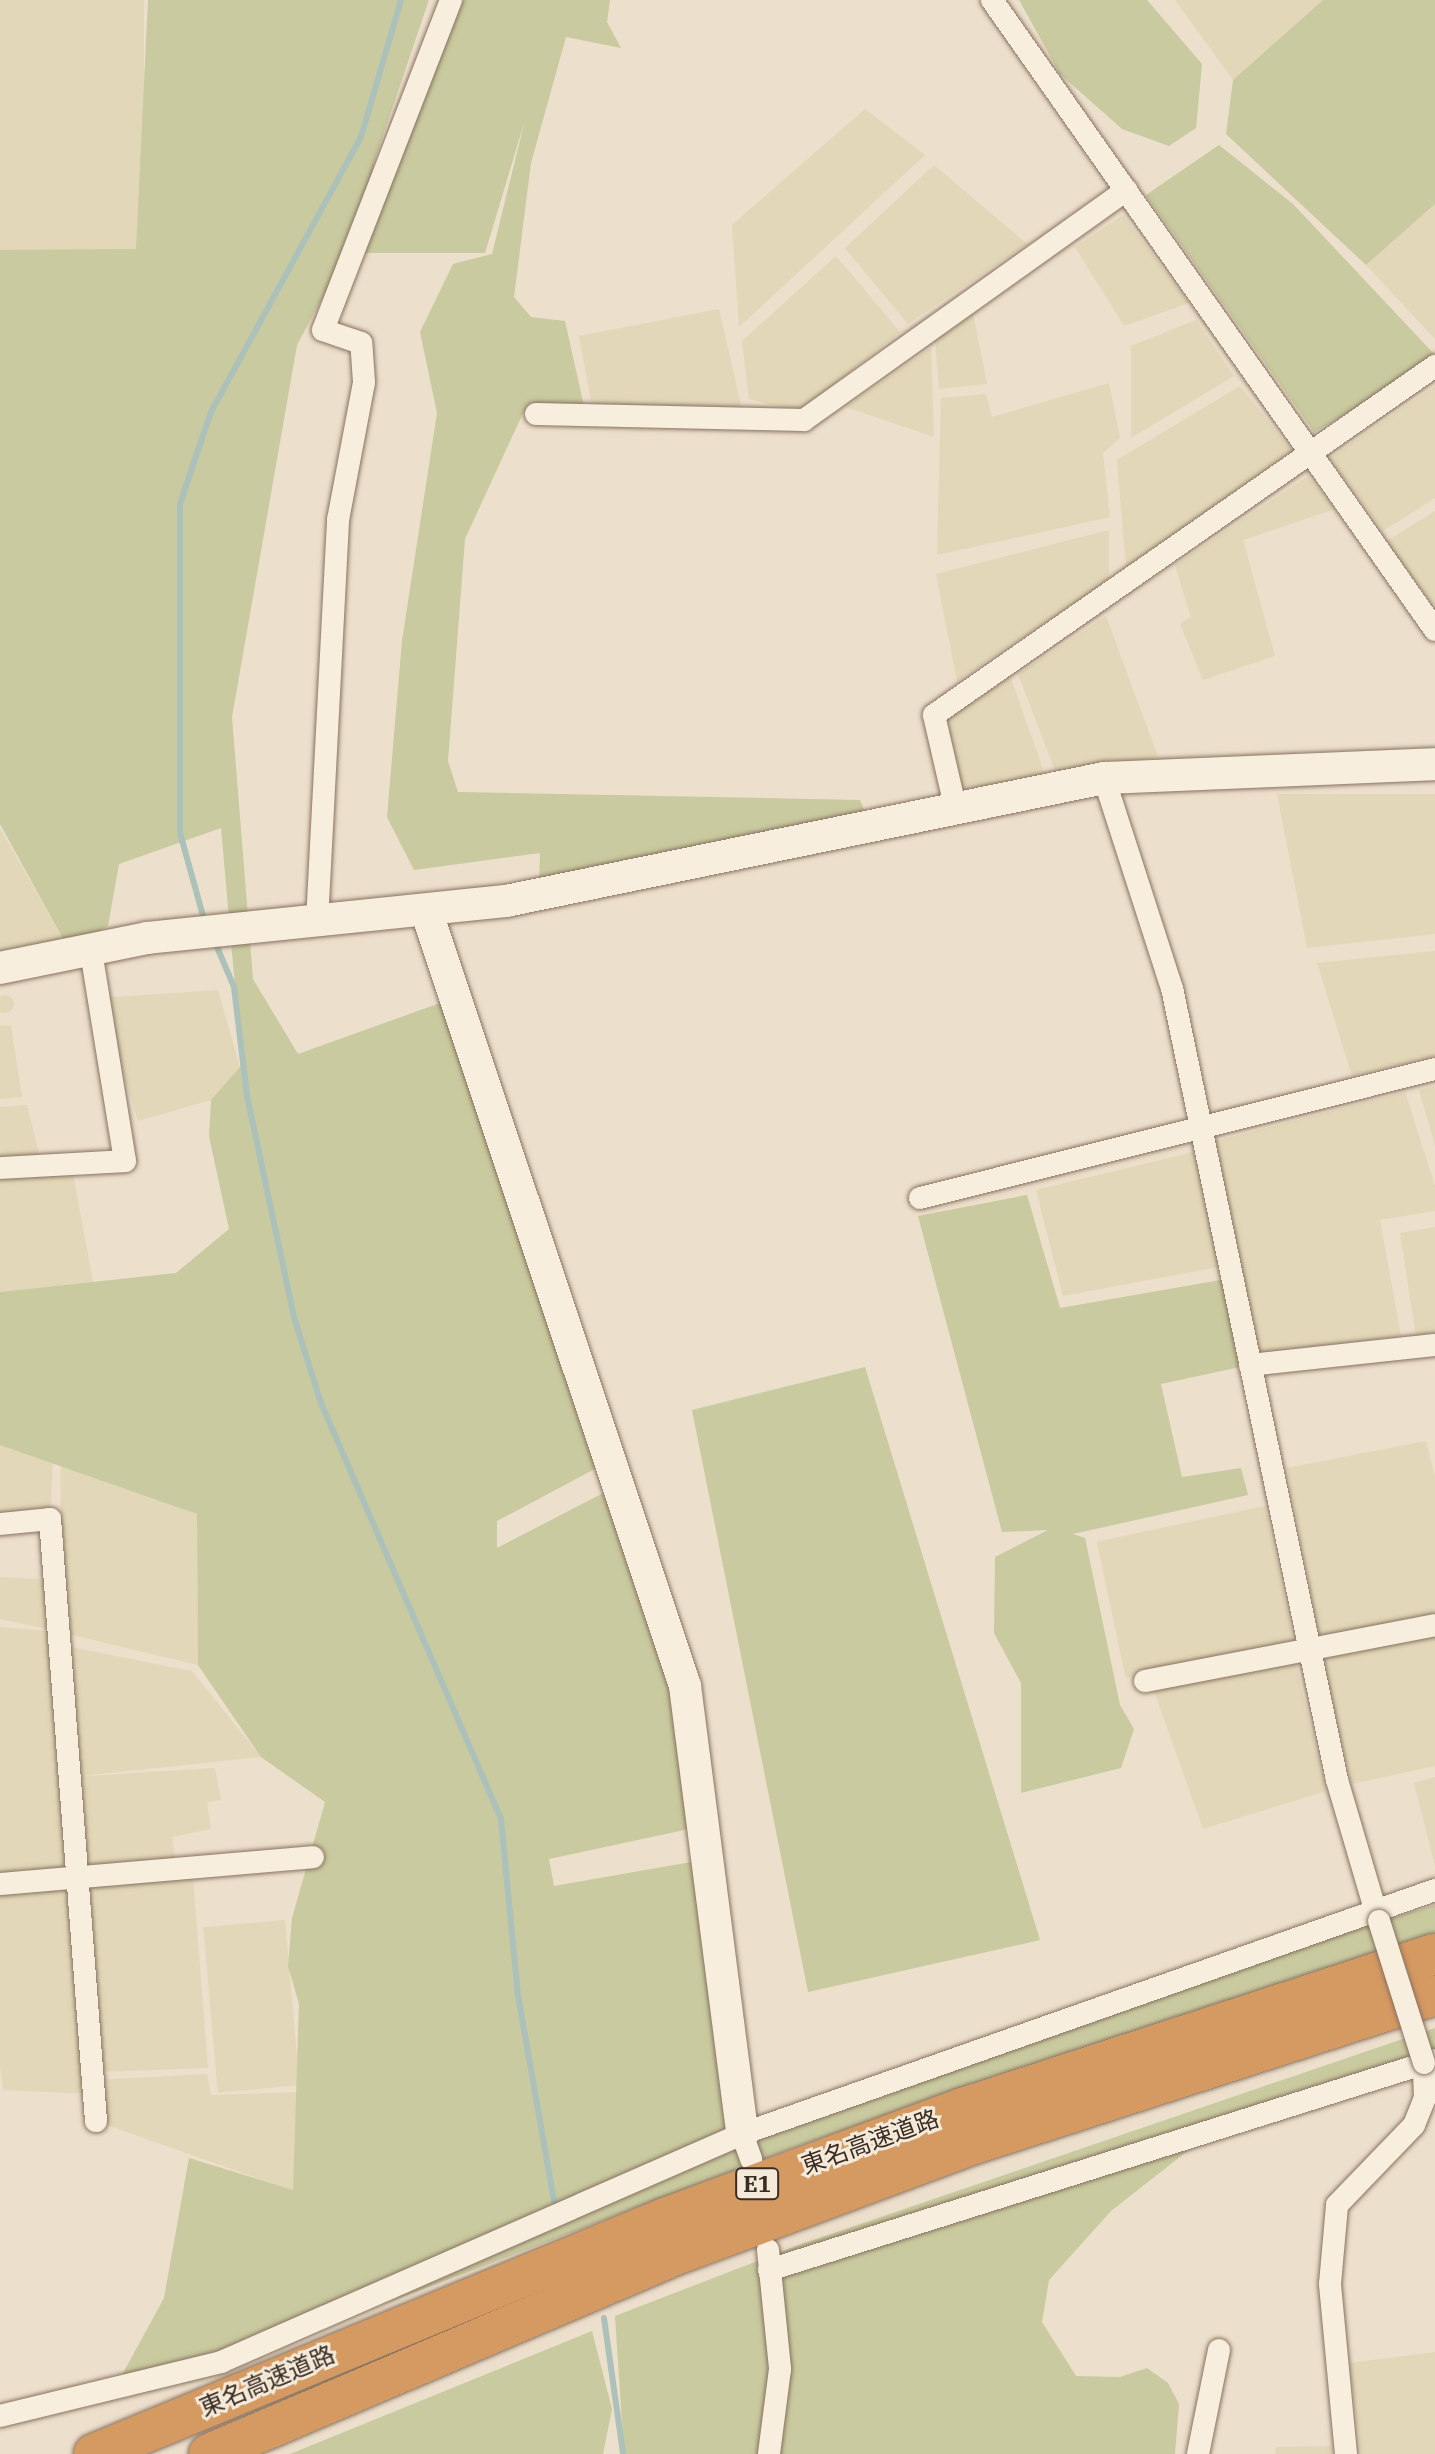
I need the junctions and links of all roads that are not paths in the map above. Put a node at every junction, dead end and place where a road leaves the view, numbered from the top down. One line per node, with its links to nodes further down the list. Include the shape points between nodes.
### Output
1 (451, 0): 12 (street, via 323,330 361,343 364,382 338,520)
2 (992, 0): 3 (street)
3 (1126, 190): 5 (street, via 804,420); 6 (street)
4 (1435, 366): 6 (street)
5 (536, 414)
6 (1311, 453): 7 (street); 10 (street, via 934,715)
7 (1435, 630)
8 (1435, 764): 9 (street)
9 (1104, 778): 10 (street); 16 (street, via 1172,988)
10 (955, 806): 11 (street)
11 (427, 913): 12 (street); 35 (street, via 685,1686)
12 (317, 922): 13 (street, via 147,938)
13 (91, 952): 14 (street); 17 (street, via 125,1161)
14 (0, 968)
15 (1435, 1069): 16 (street)
16 (1202, 1131): 18 (street); 20 (street)
17 (0, 1168)
18 (920, 1198)
19 (1435, 1345): 20 (street)
20 (1250, 1365): 23 (street)
21 (0, 1524): 26 (street, via 50,1519)
22 (1435, 1625): 23 (street)
23 (1308, 1650): 24 (street); 29 (street)
24 (1145, 1681)
25 (313, 1857): 26 (street)
26 (78, 1877): 27 (street); 34 (street)
27 (0, 1884)
28 (1435, 1890): 29 (street)
29 (1377, 1914): 32 (street, bridge); 35 (street)
30 (1435, 1954): 38 (highway, 東名高速道路 / E1, via 978,2103 680,2212)
31 (1435, 1995): 39 (highway, 東名高速道路 / E1, via 977,2143 678,2254)
32 (1429, 2062): 33 (street); 40 (street, via 769,2260 780,2369)
33 (1427, 2113): 42 (street, via 1337,2205 1330,2284)
34 (96, 2121)
35 (747, 2147): 37 (street, via 221,2362)
36 (1219, 2350): 41 (street)
37 (0, 2416)
38 (94, 2454)
39 (209, 2454)
40 (769, 2454)
41 (1198, 2454)
42 (1346, 2454)

